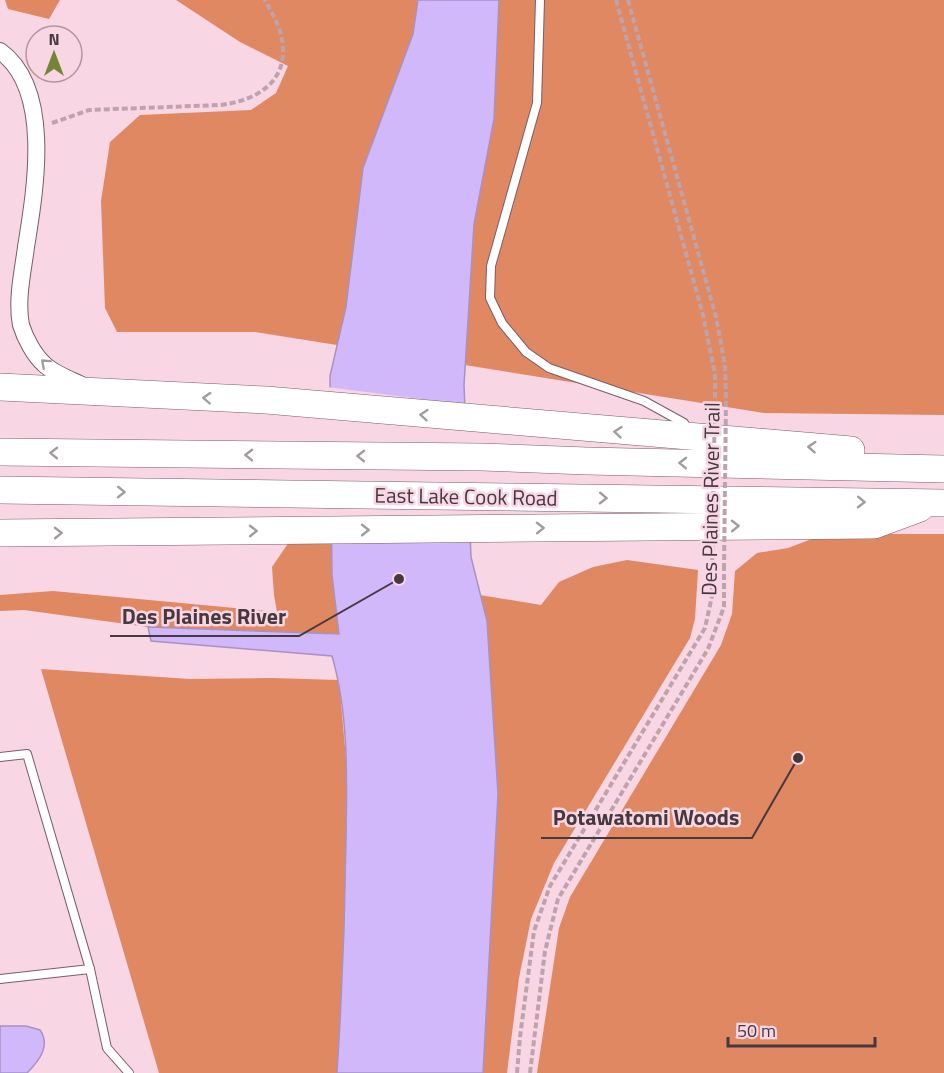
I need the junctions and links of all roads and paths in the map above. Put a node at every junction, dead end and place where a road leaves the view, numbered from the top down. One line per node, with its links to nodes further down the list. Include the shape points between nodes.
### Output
1 (264, 0): 6 (path, via 282,33 284,53 272,84 257,94 220,105 89,110)
2 (540, 0): 9 (lane, via 537,103 491,266 490,298 502,323 526,352 549,368 644,401 684,423)
3 (616, 0): 19 (path, Des Plaines River Trail, bridge, via 703,315 715,374 712,596 705,628 550,886 534,931)
4 (628, 0): 20 (path, Des Plaines River Trail, bridge, via 716,317 725,365 724,607 708,649 558,899 545,951)
5 (0, 51): 6 (street, via 16,68 28,90)
6 (35, 131): 8 (street, one-way to 6, via 44,365 21,324 20,288 34,198)
7 (0, 387): 8 (main road)
8 (95, 392): 9 (main road, one-way to 8, via 266,400)
9 (692, 438): 11 (main road, one-way to 9, via 891,453)
10 (0, 452): 11 (main road, East Lake Cook Road, one-way to 10, via 482,457)
11 (937, 469)
12 (0, 490): 13 (main road, East Lake Cook Road, one-way to 13)
13 (938, 503): 14 (main road, one-way to 13, via 874,525)
14 (0, 533)
15 (0, 757): 16 (lane, via 27,754)
16 (90, 969): 17 (lane); 18 (lane, via 107,1048)
17 (0, 979)
18 (129, 1073)
19 (517, 1073)
20 (530, 1073)

